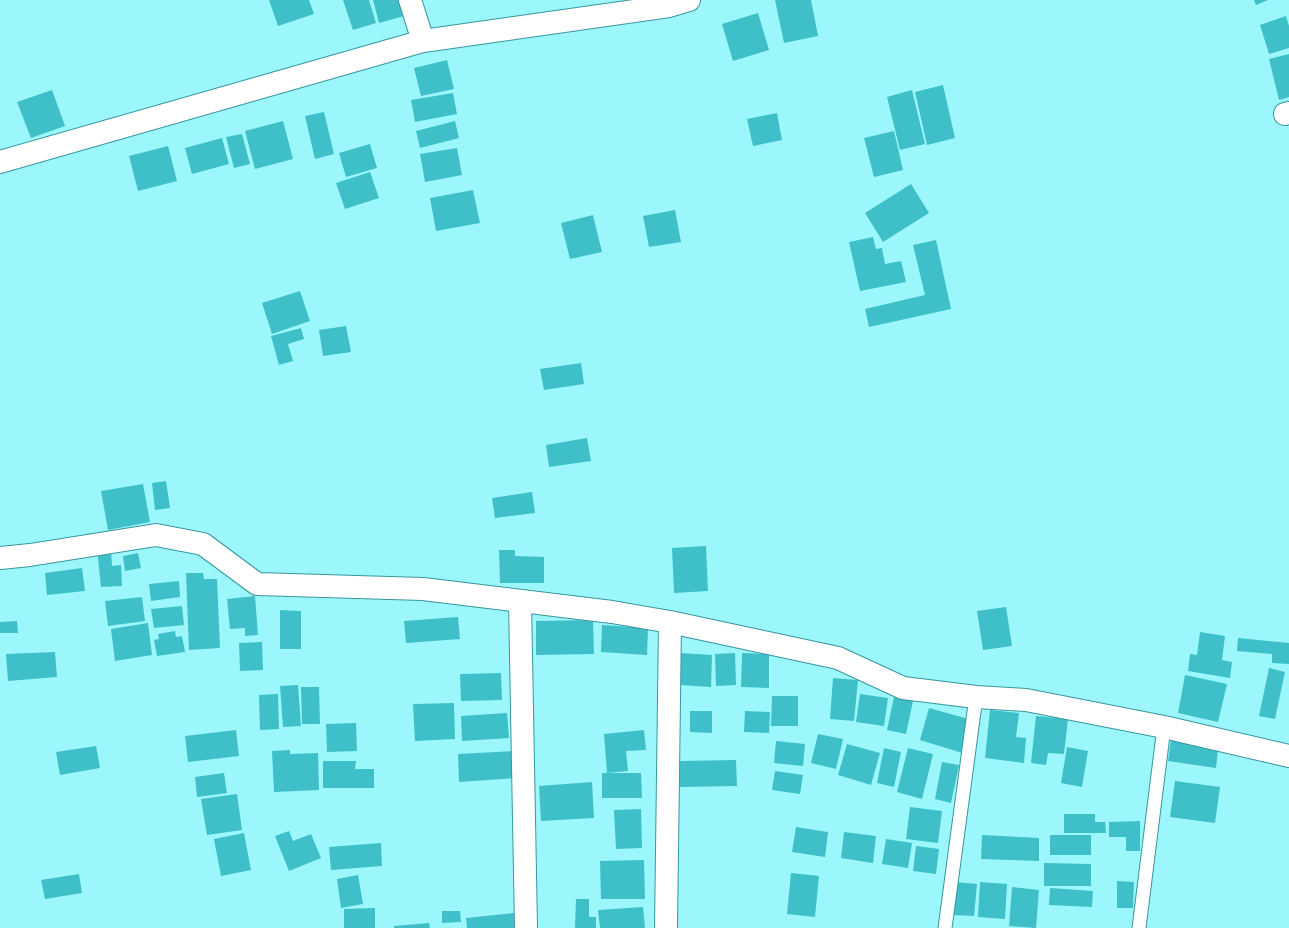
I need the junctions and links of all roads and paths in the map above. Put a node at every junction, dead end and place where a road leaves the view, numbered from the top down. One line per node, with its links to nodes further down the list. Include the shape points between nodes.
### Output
1 (410, 0): 3 (street)
2 (688, 0): 3 (street, via 669,6)
3 (423, 41): 4 (street)
4 (0, 162)
5 (0, 558): 6 (street, via 156,535 203,544 257,584 423,589)
6 (520, 601): 7 (street); 11 (street)
7 (670, 622): 8 (street, via 838,658 903,688); 12 (street)
8 (976, 697): 9 (street, via 1026,700); 13 (lane)
9 (1164, 727): 10 (street); 14 (lane)
10 (1289, 756)
11 (526, 928)
12 (666, 928)
13 (945, 928)
14 (1139, 928)

